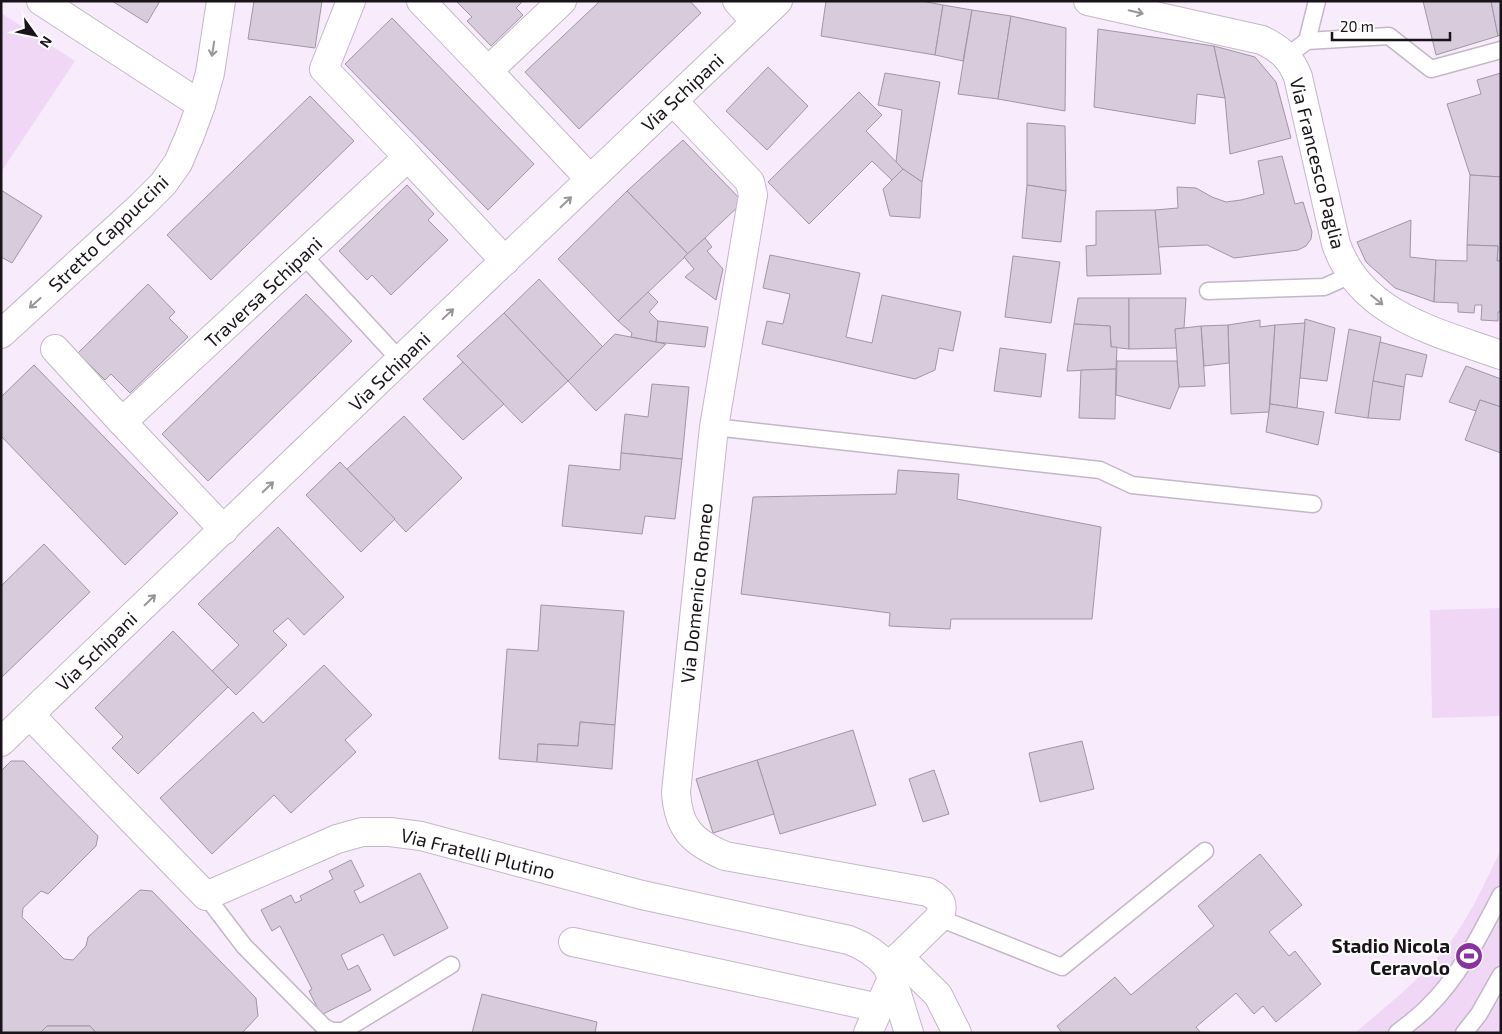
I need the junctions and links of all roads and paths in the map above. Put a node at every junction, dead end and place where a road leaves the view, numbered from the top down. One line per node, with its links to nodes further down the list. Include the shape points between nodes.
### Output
1 (41, 1): 15 (street)
2 (221, 1): 15 (street, Stretto Cappuccini, one-way to 15)
3 (351, 1): 16 (street, via 324,69)
4 (421, 1): 13 (street)
5 (562, 1): 13 (street)
6 (737, 1): 10 (street)
7 (778, 1): 10 (street, Via Schipani)
8 (1317, 1): 11 (lane)
9 (1103, 3): 11 (street, Via Francesco Paglia, one-way to 11, via 1262,40 1276,47)
10 (756, 22): 14 (street, Via Schipani)
11 (1297, 48): 12 (lane, via 1389,36 1431,69); 20 (street, Via Francesco Paglia, via 1293,64 1336,244)
12 (1501, 50)
13 (488, 71): 17 (street)
14 (673, 101): 17 (street, Via Schipani); 27 (street, Via Domenico Romeo, via 750,182 753,195)
15 (202, 105): 22 (street, Stretto Cappuccini, one-way to 22, via 178,163 163,184)
16 (408, 157): 18 (street, Traversa Schipani); 19 (street)
17 (590, 179): 19 (street, Via Schipani, one-way to 17)
18 (303, 255): 25 (lane); 26 (street, Traversa Schipani)
19 (506, 261): 25 (street, Via Schipani, one-way to 19)
20 (1351, 274): 21 (lane, via 1324,287); 24 (street, Via Francesco Paglia, one-way to 24, via 1363,289 1398,316)
21 (1208, 292)
22 (1, 334)
23 (55, 349): 26 (street)
24 (1501, 355)
25 (400, 360): 29 (street, Via Schipani, one-way to 25)
26 (122, 422): 29 (street)
27 (714, 426): 28 (lane, via 1100,470 1132,485); 35 (street, Via Domenico Romeo, via 676,792 682,824 707,848 725,856 928,892 942,904)
28 (1313, 504)
29 (224, 530): 30 (street, Via Schipani, one-way to 29)
30 (30, 715): 31 (street, Via Schipani); 34 (street)
31 (1, 742)
32 (1205, 851): 35 (lane, via 1062,967)
33 (1501, 895): 44 (lane, via 1474,948 1453,978 1427,1008)
34 (206, 896): 37 (lane, via 244,946 324,1027 332,1031 343,1031); 38 (street, Via Fratelli Plutino, via 337,839 362,832 390,832 421,836 642,895 849,940 864,946)
35 (939, 918): 38 (street)
36 (573, 942): 40 (street)
37 (452, 965)
38 (892, 967): 40 (street); 42 (street); 43 (street, Via Fratelli Plutino, via 938,994)
39 (1501, 976): 45 (lane)
40 (879, 1008): 41 (street)
41 (868, 1033)
42 (909, 1033)
43 (957, 1033)
44 (1397, 1033)
45 (1464, 1033)

